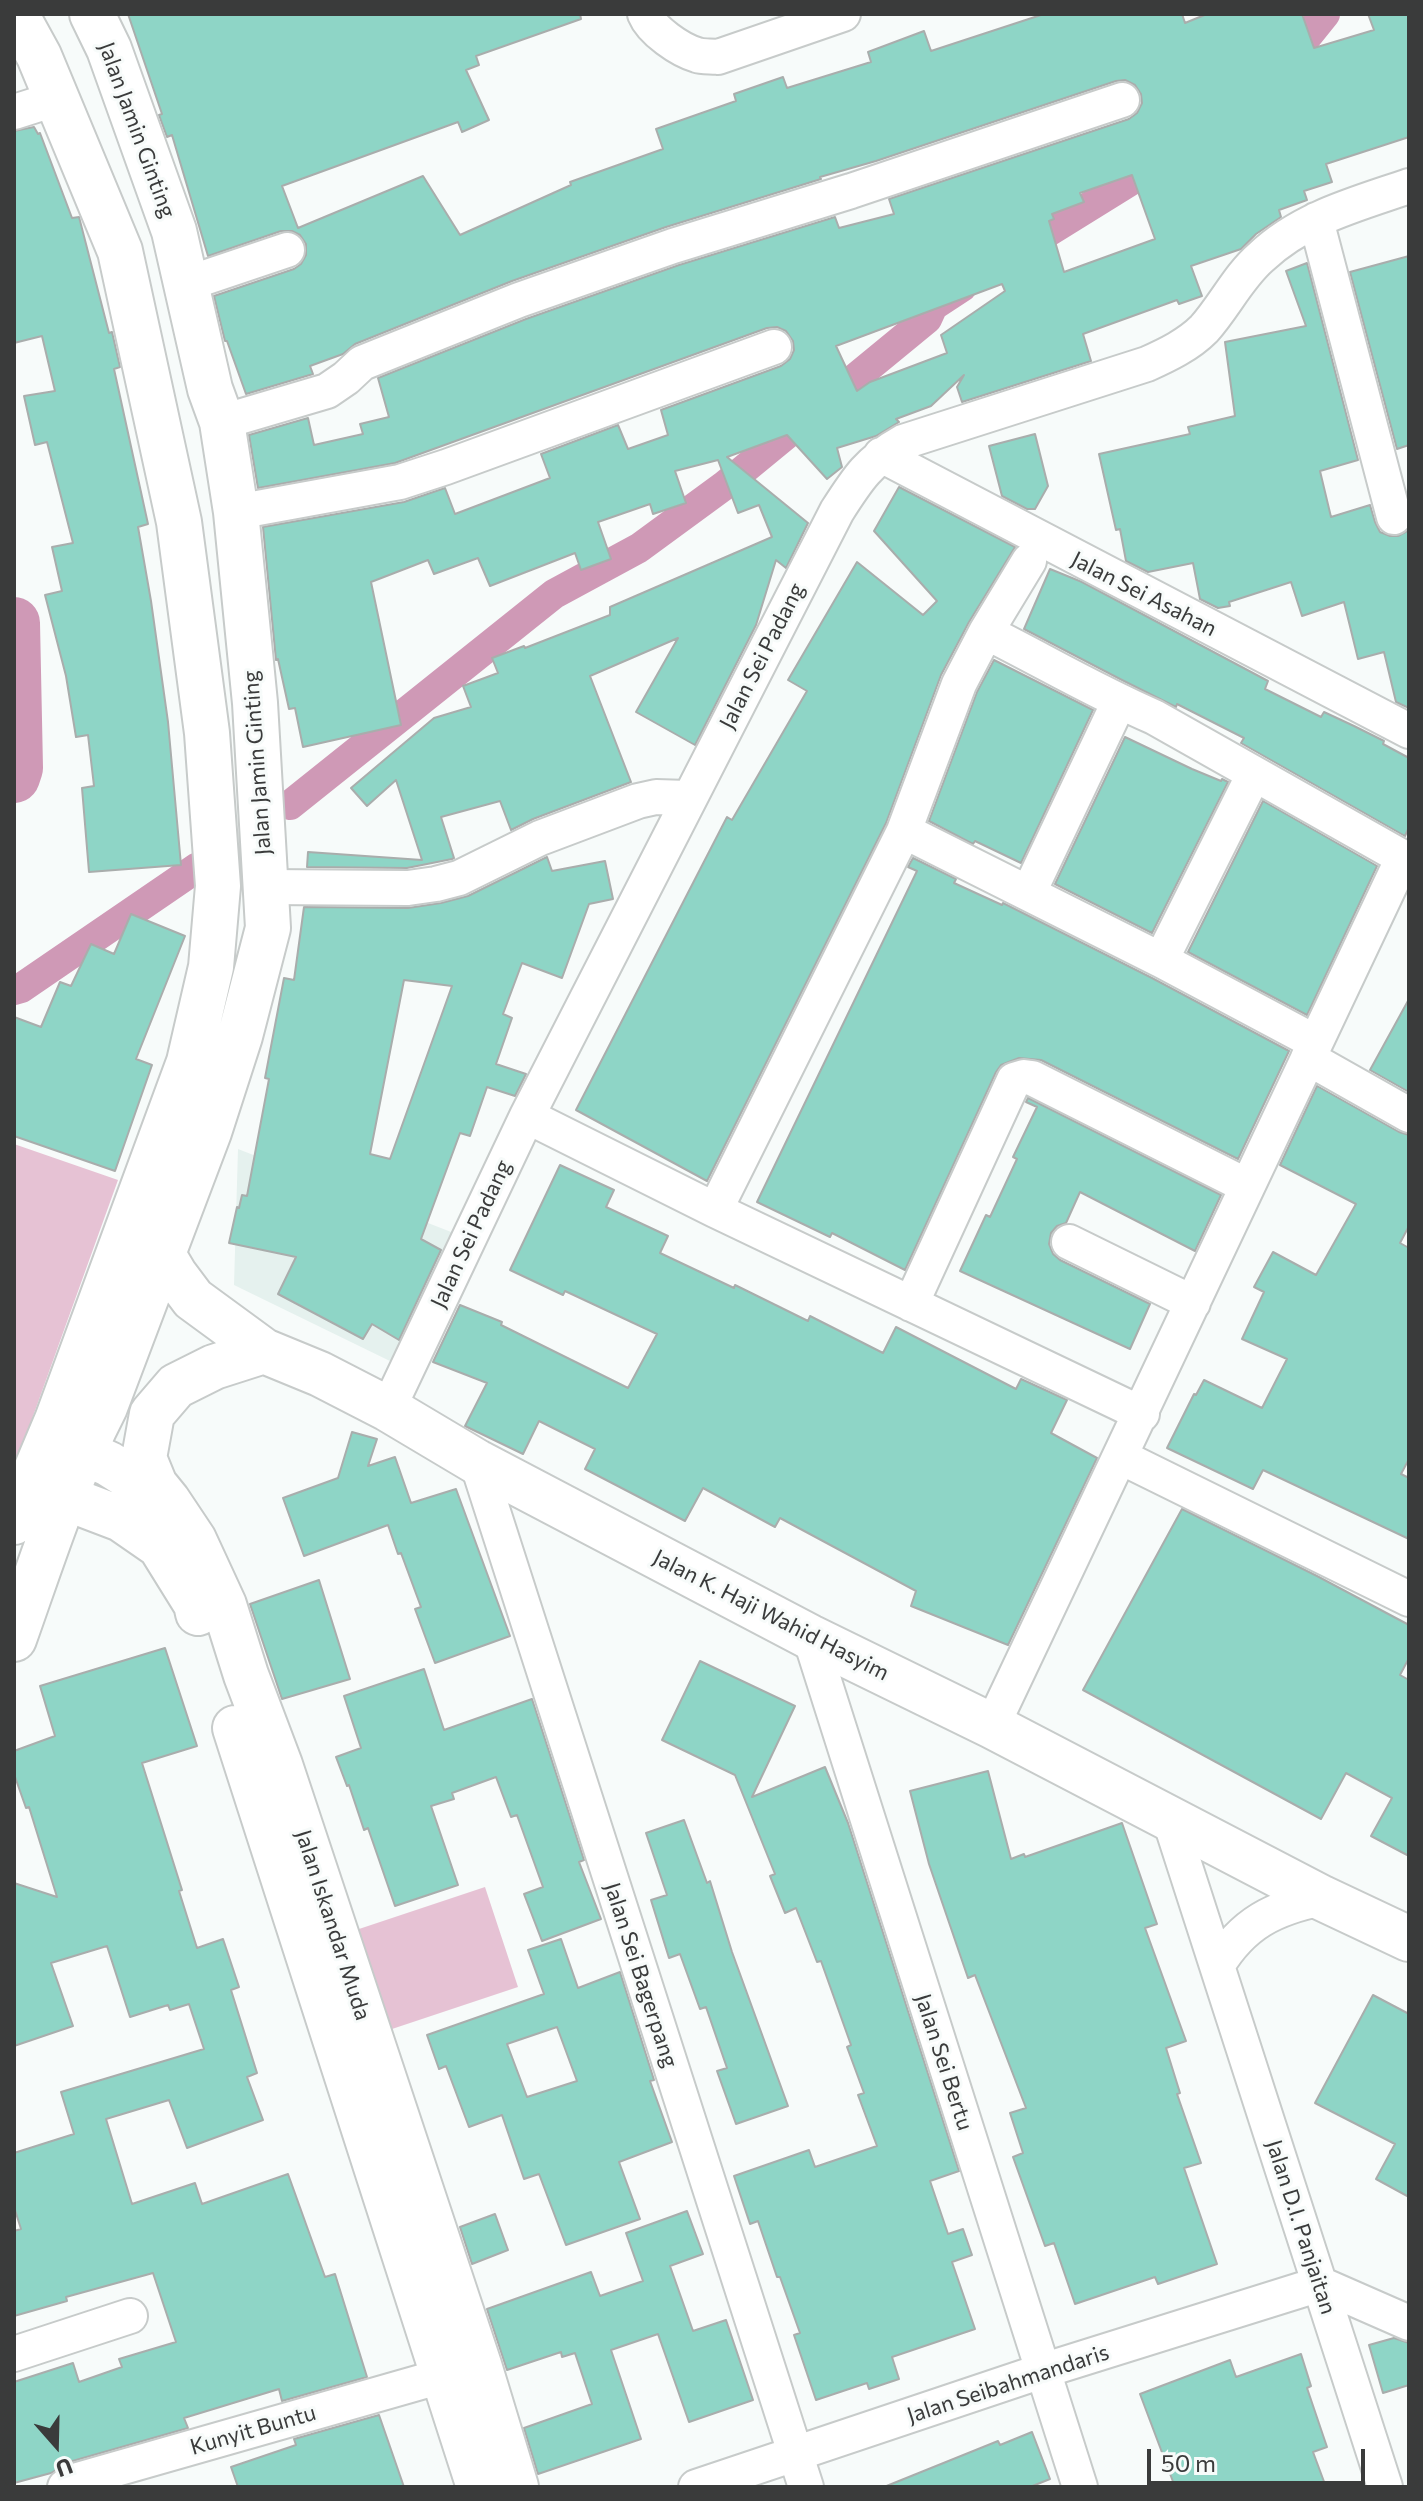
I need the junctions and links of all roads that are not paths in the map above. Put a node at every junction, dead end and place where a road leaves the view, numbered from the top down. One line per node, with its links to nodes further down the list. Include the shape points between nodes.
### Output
1 (16, 14): 5 (main road)
2 (92, 14): 11 (main road, Jalan Jamin Ginting, via 174,231)
3 (645, 14): 4 (street, via 666,38 698,56 718,57)
4 (843, 14)
5 (58, 98): 7 (street); 17 (main road, via 120,251)
6 (1122, 100): 13 (street, via 519,300 362,363 327,391)
7 (14, 112)
8 (1409, 186): 9 (street, Jalan Sei Padang)
9 (1316, 220): 14 (street, Jalan Sei Padang, via 1286,235 1258,259 1203,330 1175,351 903,442); 16 (street)
10 (287, 250): 11 (street)
11 (186, 284): 13 (main road, Jalan Jamin Ginting)
12 (774, 347): 15 (street, via 400,482)
13 (222, 422): 15 (main road, Jalan Jamin Ginting)
14 (881, 455): 21 (street, Jalan Sei Asahan); 23 (street, Jalan Sei Padang, via 837,511)
15 (236, 512): 17 (main road); 26 (main road, Jalan Jamin Ginting, via 255,703)
16 (1394, 517)
17 (179, 522): 42 (main road, via 207,733 218,886 211,967 189,1062)
18 (1029, 561): 19 (street)
19 (986, 632): 20 (street); 24 (street, via 959,684)
20 (1119, 702): 22 (street); 27 (street)
21 (1409, 731)
22 (1254, 774): 25 (street); 28 (street)
23 (688, 798): 26 (street, via 638,801 436,884); 31 (street, Jalan Sei Padang)
24 (904, 831): 27 (street); 33 (street)
25 (1406, 859): 29 (street)
26 (265, 887): 35 (main road, Jalan Jamin Ginting, via 268,928 240,1036)
27 (1029, 892): 28 (street)
28 (1161, 960): 29 (street)
29 (1312, 1050): 30 (street); 32 (street)
30 (1409, 1115)
31 (527, 1116): 33 (street); 40 (street, Jalan Sei Padang)
32 (1247, 1186): 36 (street); 37 (street, via 1032,1078 1014,1080)
33 (715, 1210): 37 (street)
34 (1069, 1242): 36 (street)
35 (162, 1253): 38 (main road, Jalan K. Haji Wahid Hasyim, via 193,1299); 39 (main road, Jalan Jamin Ginting)
36 (1193, 1303): 41 (street)
37 (911, 1304): 41 (street)
38 (264, 1351): 39 (main road, via 225,1358); 40 (main road, Jalan K. Haji Wahid Hasyim); 46 (main road, via 176,1386 152,1414 144,1458)
39 (105, 1407): 42 (main road)
40 (388, 1409): 44 (main road, Jalan K. Haji Wahid Hasyim)
41 (1142, 1414): 43 (street)
42 (63, 1436): 45 (main road); 46 (main road, Jalan Iskandar Muda)
43 (1121, 1457): 47 (street); 50 (street)
44 (477, 1462): 48 (main road, Jalan K. Haji Wahid Hasyim); 62 (street, Jalan Sei Bagerpang)
45 (35, 1501): 49 (main road); 55 (main road, Jalan Iskandar Muda, via 121,1519 160,1546 196,1604)
46 (168, 1501): 55 (main road, Jalan Iskandar Muda, via 194,1540 224,1605 280,1765)
47 (1409, 1599)
48 (810, 1637): 50 (main road, Jalan K. Haji Wahid Hasyim); 60 (street, Jalan Sei Bertu)
49 (14, 1639)
50 (992, 1726): 51 (main road, Jalan K. Haji Wahid Hasyim)
51 (1169, 1817): 52 (main road, Jalan K. Haji Wahid Hasyim); 54 (street, Jalan D.I. Panjaitan)
52 (1322, 1898): 53 (main road, Jalan K. Haji Wahid Hasyim); 54 (street, via 1291,1904 1253,1923)
53 (1409, 1939)
54 (1217, 1966): 56 (street, Jalan D.I. Panjaitan)
55 (424, 2258): 61 (main road, Jalan Iskandar Muda); 65 (main road, Jalan Iskandar Muda)
56 (1320, 2284): 58 (street); 60 (street, Jalan Seibahmandaris); 68 (street, Jalan D.I. Panjaitan)
57 (130, 2316): 59 (street)
58 (1409, 2323)
59 (14, 2354)
60 (1042, 2371): 62 (street, Jalan Seibahmandaris); 67 (street, Jalan Sei Bertu)
61 (442, 2376): 63 (street, Kunyit Buntu); 64 (main road, Jalan Iskandar Muda)
62 (801, 2471): 66 (street, Jalan Seibahmandaris)
63 (65, 2487)
64 (479, 2487)
65 (516, 2487)
66 (696, 2487)
67 (1080, 2487)
68 (1385, 2487)

